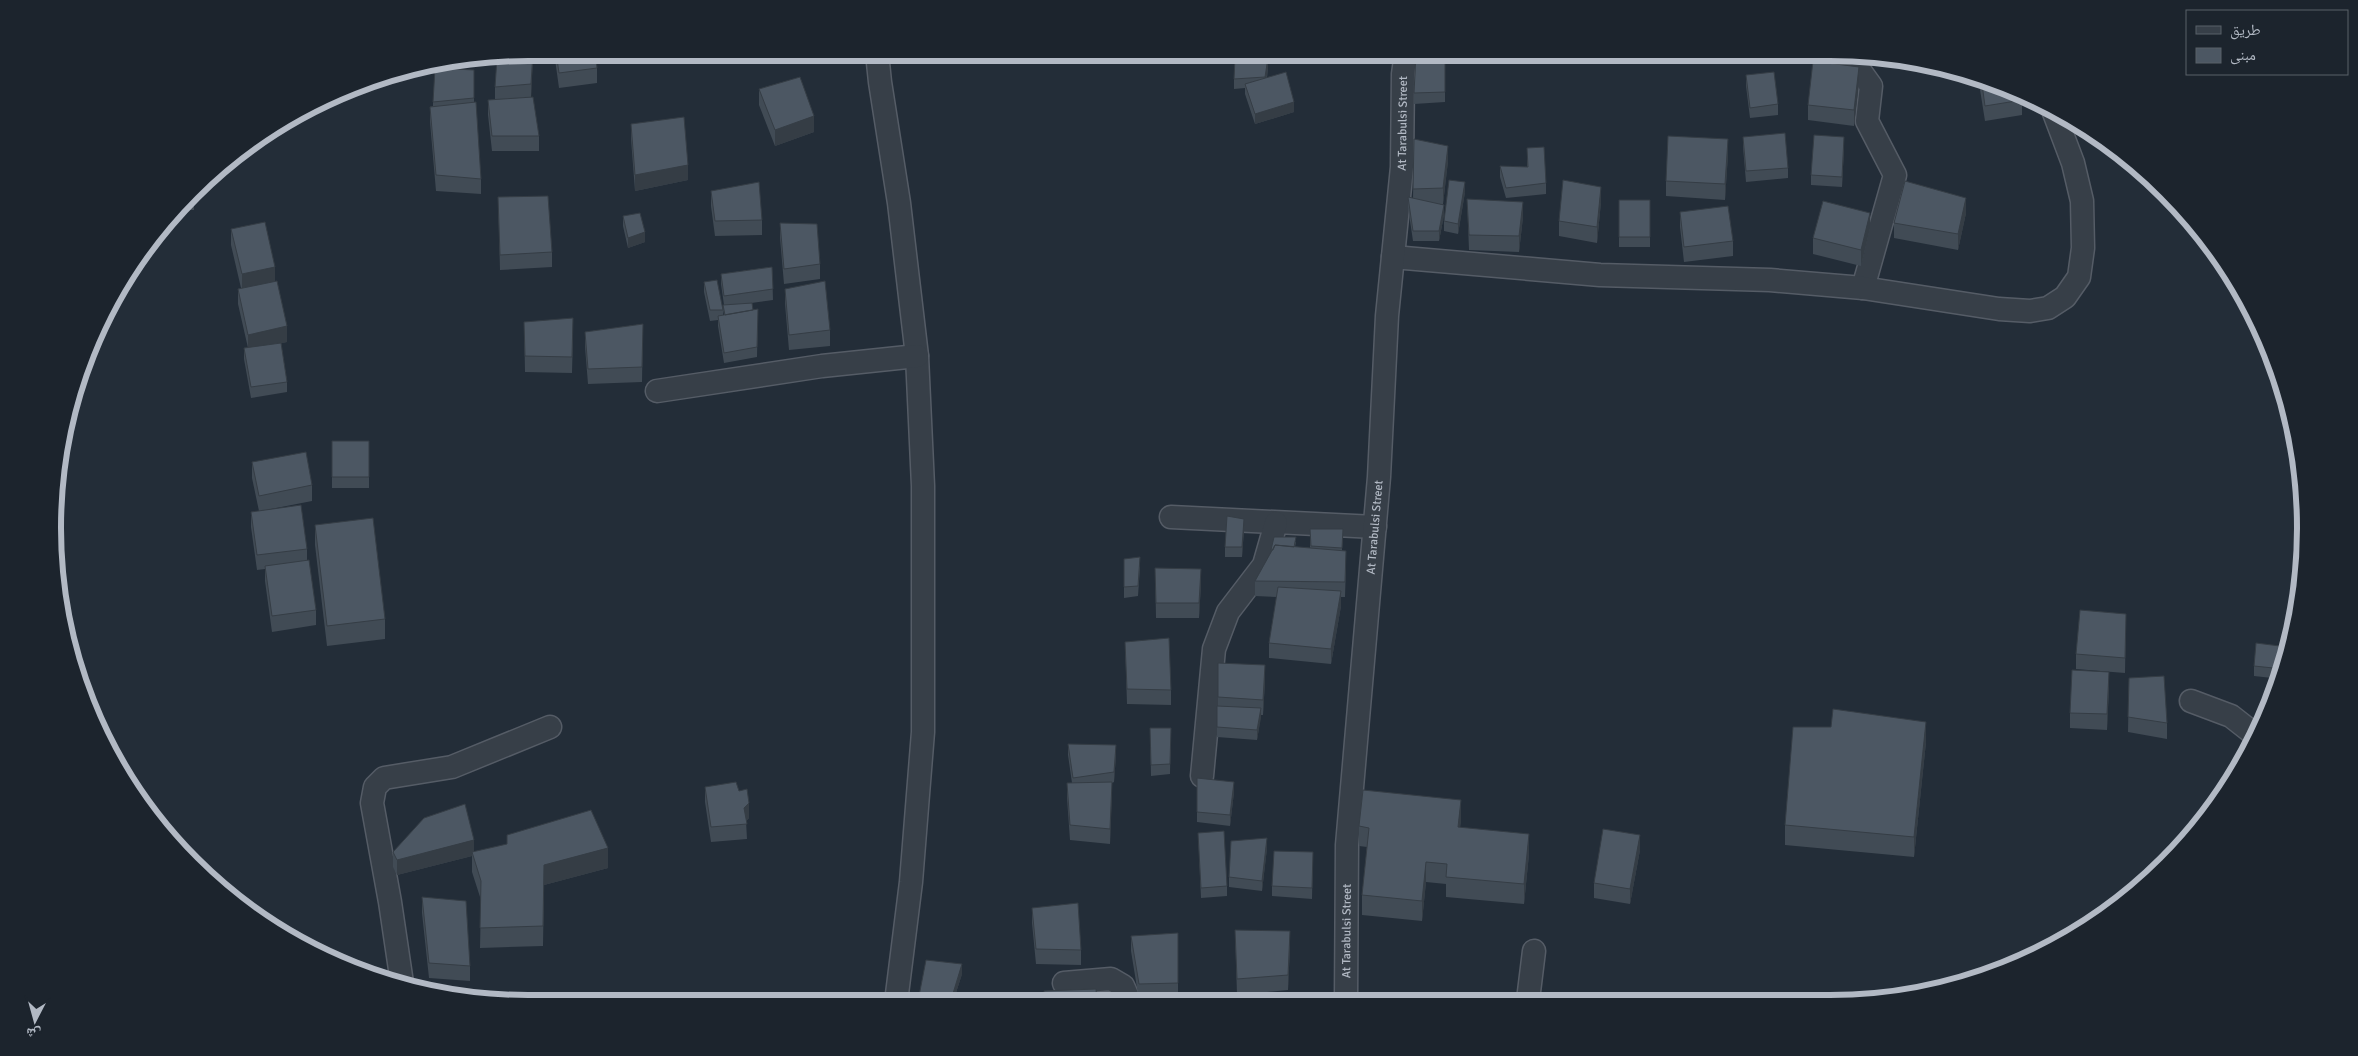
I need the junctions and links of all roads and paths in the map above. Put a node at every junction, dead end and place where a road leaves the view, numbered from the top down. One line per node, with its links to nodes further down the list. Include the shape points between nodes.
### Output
1 (878, 61): 7 (street)
2 (1405, 61): 5 (street, At Tarabulsi Street, via 1402,166)
3 (1850, 62): 6 (street, via 1871,86 1866,121 1895,175)
4 (2057, 121): 6 (street, via 2073,163 2082,201 2083,248 2079,277 2065,297 2048,308 2030,311)
5 (1393, 257): 6 (street, via 1600,275 1770,280); 11 (street, At Tarabulsi Street)
6 (1863, 288)
7 (917, 356): 8 (street, via 822,366); 19 (street, via 923,486 923,732 911,882)
8 (657, 391)
9 (1171, 516): 10 (street)
10 (1276, 523): 11 (street); 15 (street, via 1264,565 1228,612 1214,649)
11 (1375, 528): 21 (street, At Tarabulsi Street, via 1347,845)
12 (2191, 701): 14 (street, via 2231,716)
13 (550, 728): 17 (street, via 452,767 384,778 375,787 372,803)
14 (2250, 731)
15 (1202, 776)
16 (1534, 951): 22 (street)
17 (401, 977)
18 (1064, 983): 20 (street, via 1111,979 1123,986)
19 (897, 995)
20 (1127, 995)
21 (1346, 995)
22 (1529, 995)

